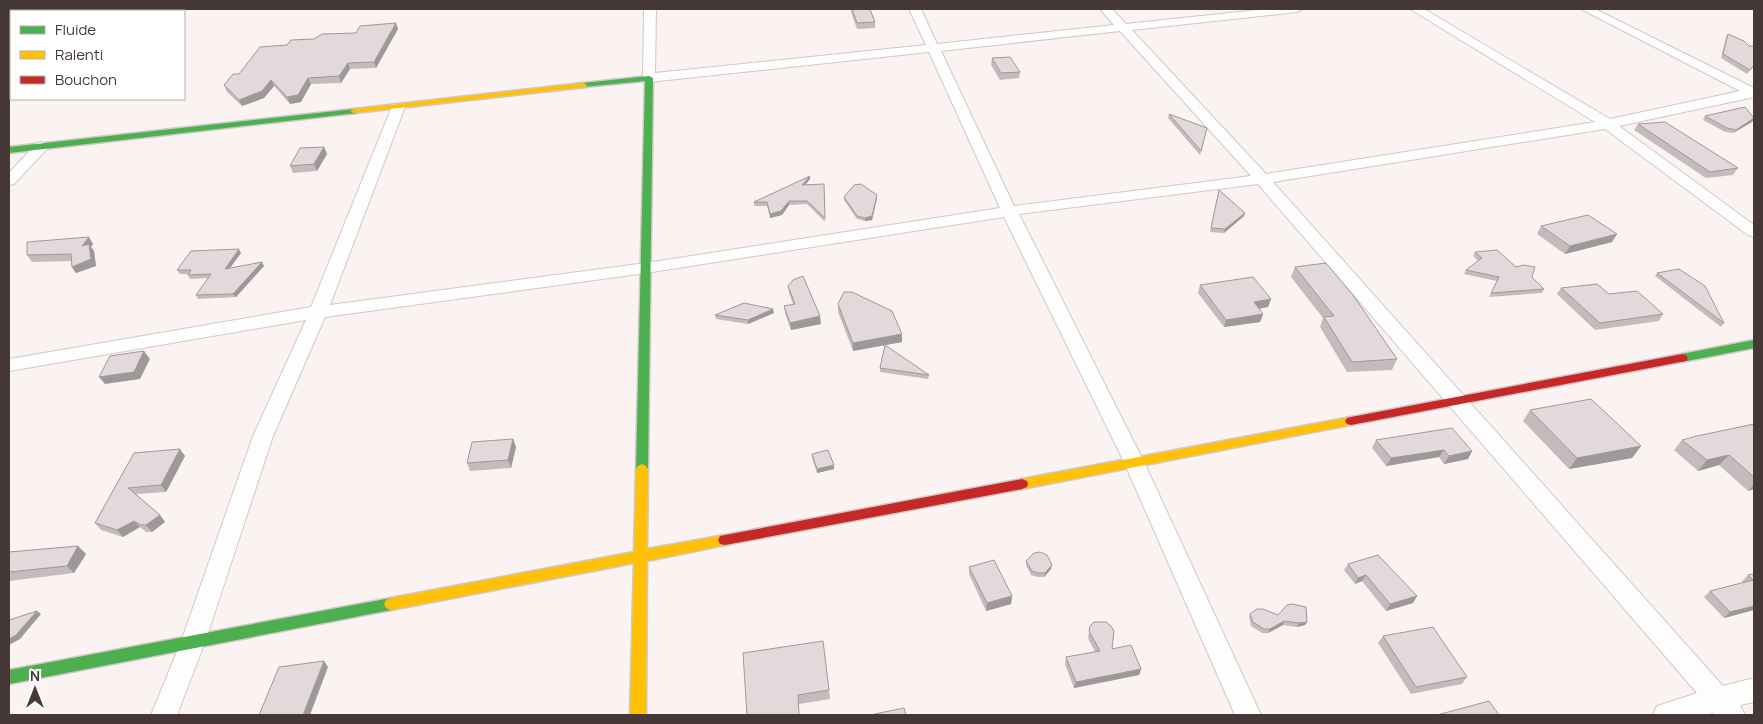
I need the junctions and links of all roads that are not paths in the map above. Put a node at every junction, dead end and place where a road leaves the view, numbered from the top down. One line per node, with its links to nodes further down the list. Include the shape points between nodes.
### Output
1 (650, 9): 10 (street)
2 (915, 9): 9 (street)
3 (1106, 9): 8 (street)
4 (1297, 9): 7 (street)
5 (1416, 9): 13 (street)
6 (1587, 9): 11 (street)
7 (1262, 11): 8 (street)
8 (1123, 28): 9 (street); 16 (street)
9 (935, 48): 10 (street); 18 (street)
10 (649, 78): 12 (street); 20 (street)
11 (1754, 92): 13 (street)
12 (398, 107): 14 (street); 21 (street)
13 (1608, 124): 16 (street); 19 (street)
14 (42, 146): 15 (street); 17 (street)
15 (9, 150)
16 (1262, 179): 18 (street); 24 (street)
17 (9, 181)
18 (1009, 210): 20 (street); 25 (street)
19 (1754, 232)
20 (646, 268): 21 (street); 26 (street)
21 (318, 312): 23 (street); 27 (street, via 264,436)
22 (1754, 344): 24 (street)
23 (9, 365)
24 (1454, 401): 25 (street); 30 (street)
25 (1134, 462): 26 (street); 33 (street)
26 (640, 556): 27 (street); 32 (street)
27 (193, 642): 28 (street); 31 (street)
28 (9, 676)
29 (1754, 690): 30 (street)
30 (1725, 707): 34 (street)
31 (164, 715)
32 (638, 715)
33 (1248, 715)
34 (1666, 715)

